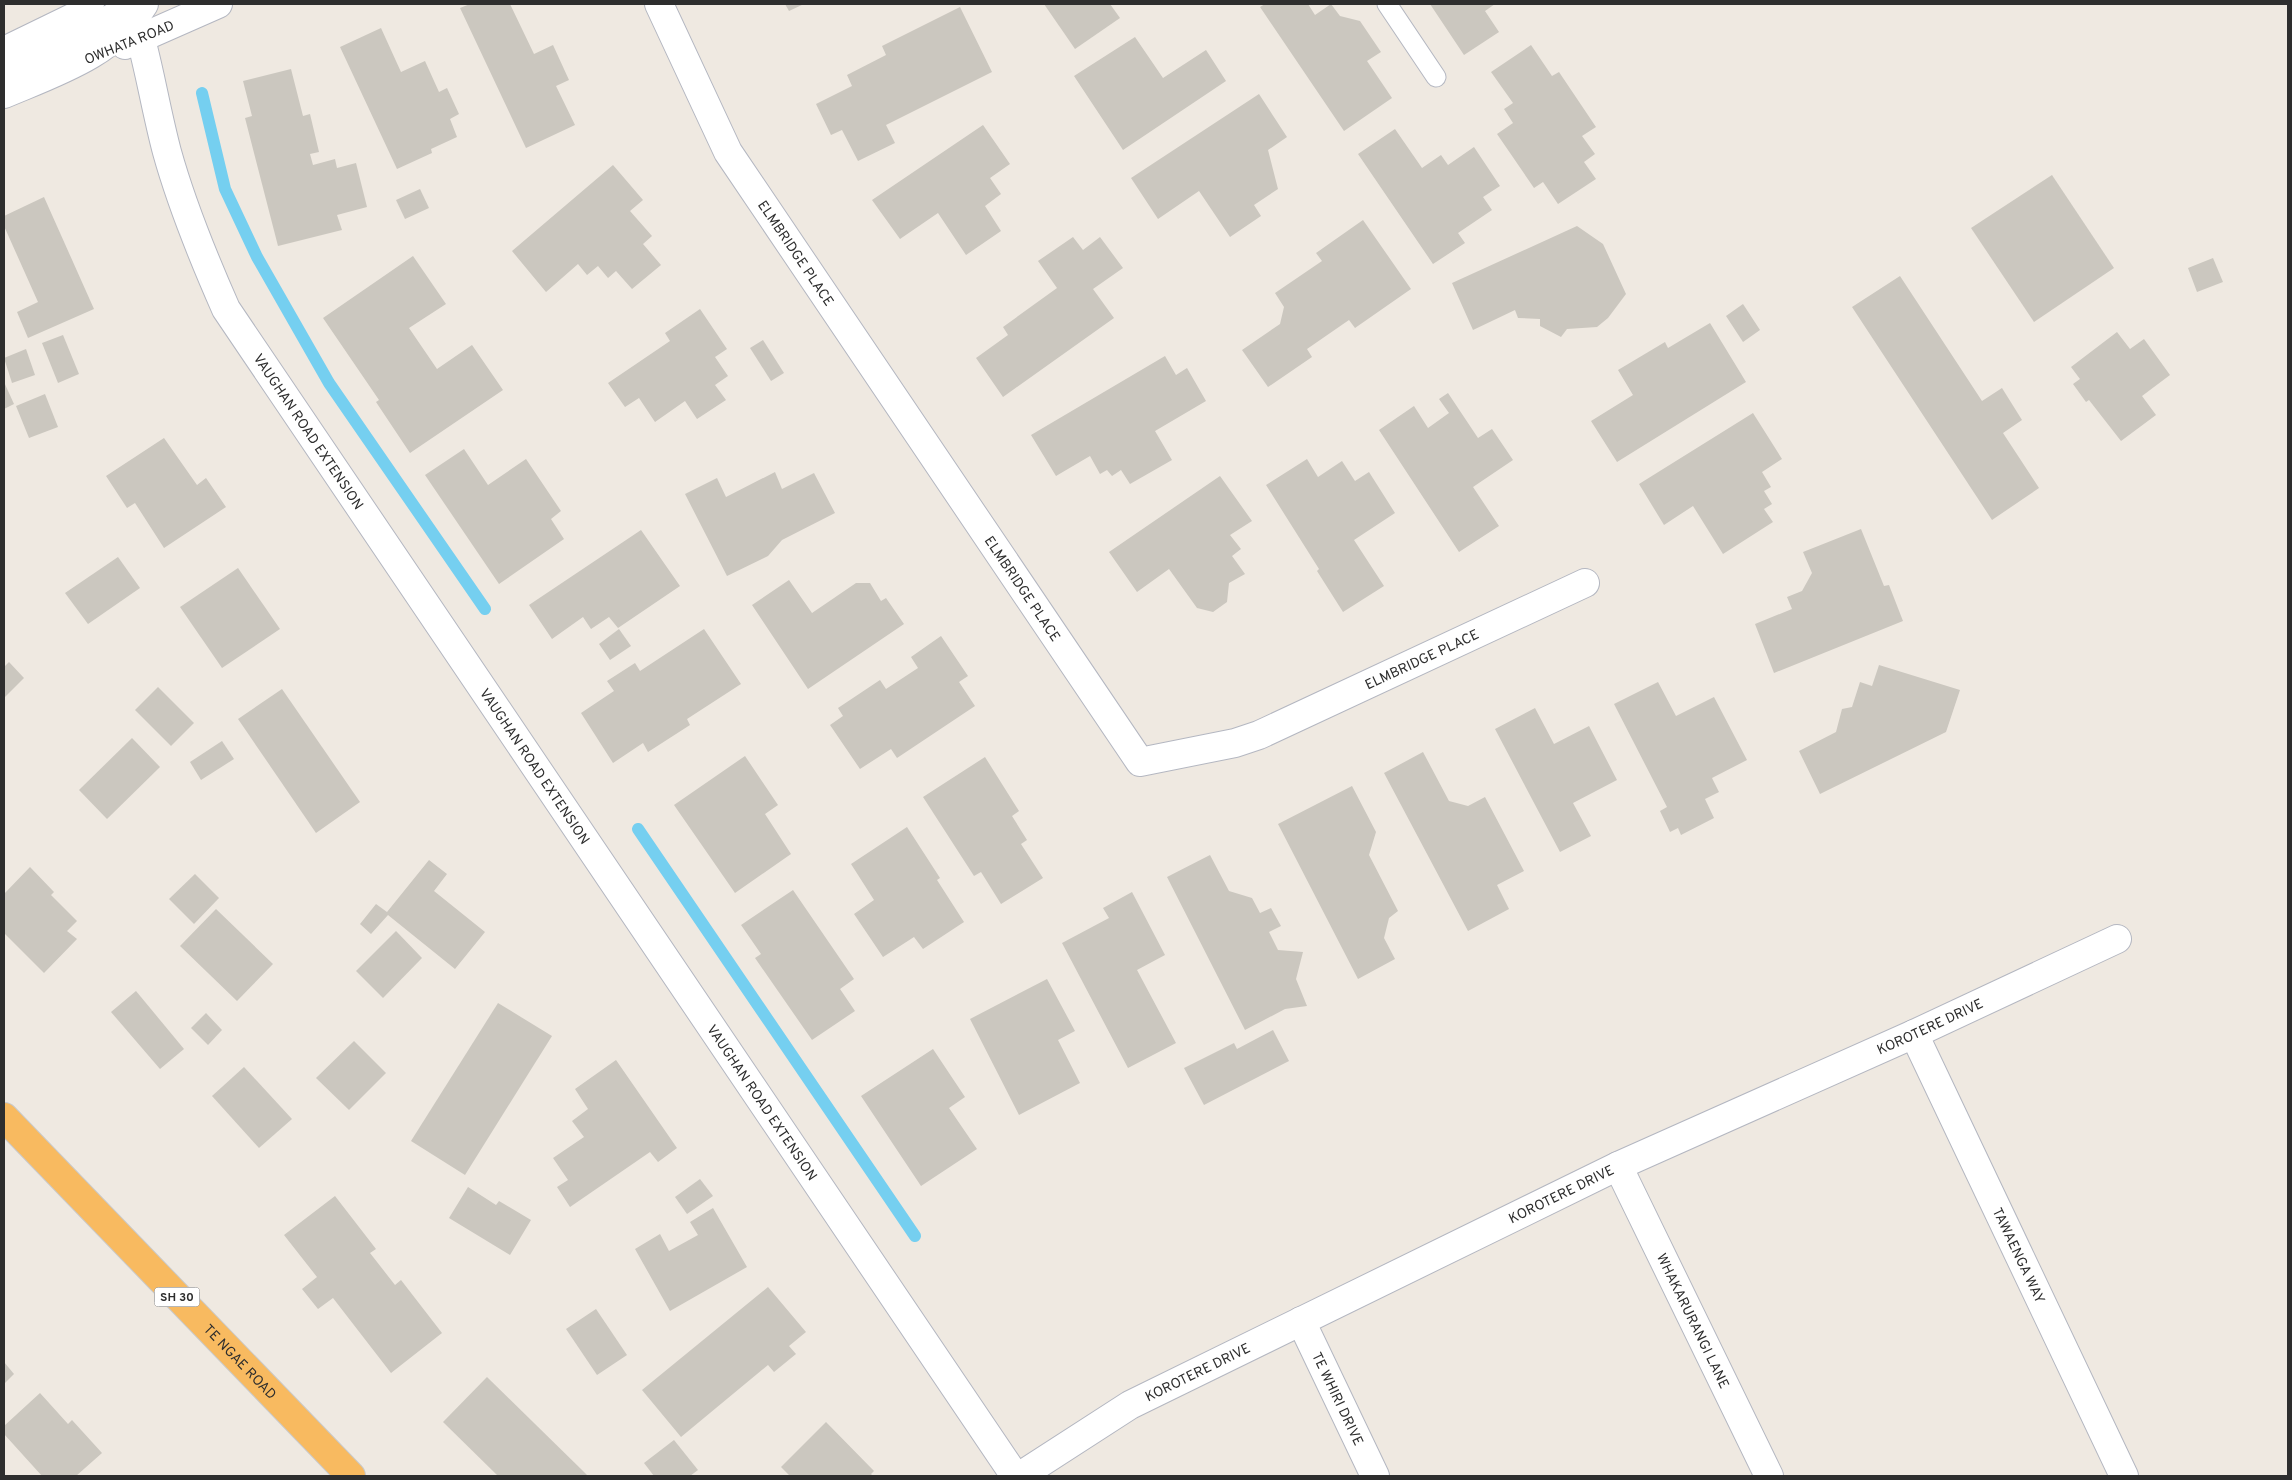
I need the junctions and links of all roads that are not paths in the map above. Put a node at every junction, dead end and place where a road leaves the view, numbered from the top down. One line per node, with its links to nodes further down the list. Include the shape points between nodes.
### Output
1 (90, 4): 6 (street, via 76,16)
2 (218, 4): 5 (street, OWHATA ROAD)
3 (659, 4): 10 (street, ELMBRIDGE PLACE, via 728,152 1140,762 1259,735)
4 (1387, 4): 8 (lane)
5 (137, 13): 7 (street, OWHATA ROAD); 9 (street, OWHATA ROAD, via 117,38 106,46); 17 (street, VAUGHAN ROAD EXTENSION, via 176,181 197,244 226,309)
6 (4, 51)
7 (4, 70)
8 (1436, 77)
9 (4, 94)
10 (1585, 582)
11 (2117, 939): 12 (street, KOROTERE DRIVE)
12 (1914, 1034): 14 (street, KOROTERE DRIVE); 21 (street, TAWAENGA WAY)
13 (4, 1117): 16 (highway, TE NGAE ROAD / SH 30)
14 (1618, 1166): 15 (street, KOROTERE DRIVE); 20 (street, WHAKARURANGI LANE)
15 (1301, 1321): 18 (street, KOROTERE DRIVE, via 1130,1405); 19 (street, TE WHIRI DRIVE)
16 (351, 1476)
17 (1015, 1476)
18 (1020, 1476)
19 (1376, 1476)
20 (1769, 1476)
21 (2124, 1476)

